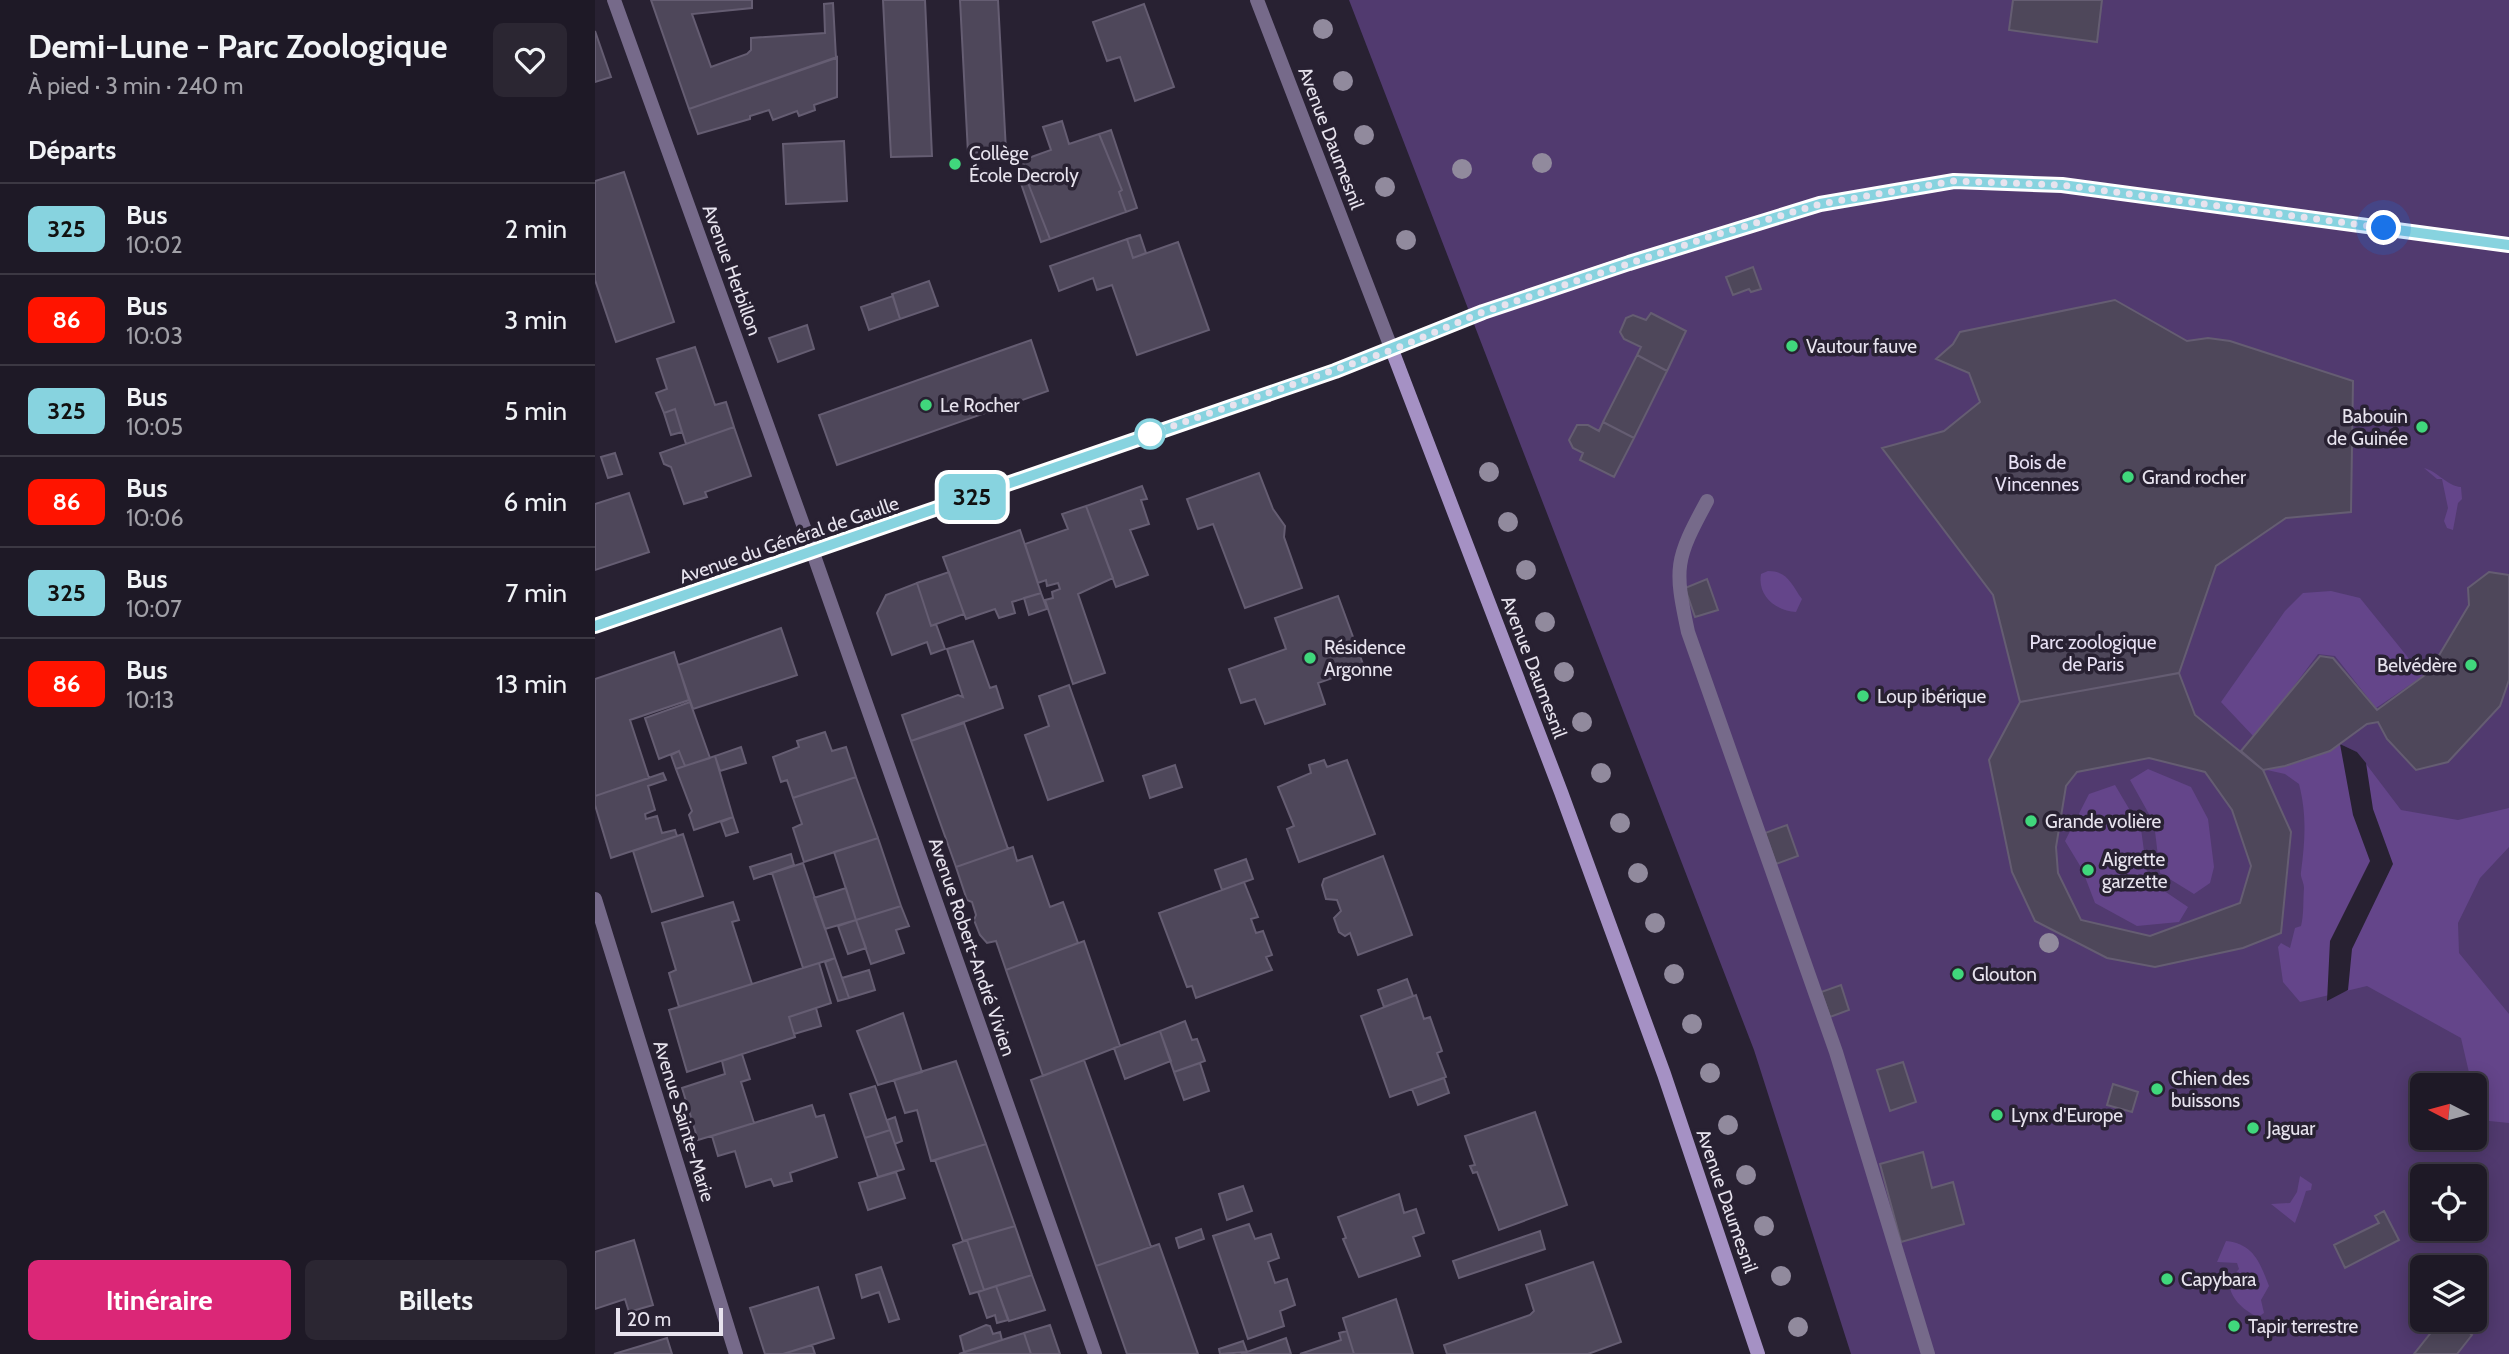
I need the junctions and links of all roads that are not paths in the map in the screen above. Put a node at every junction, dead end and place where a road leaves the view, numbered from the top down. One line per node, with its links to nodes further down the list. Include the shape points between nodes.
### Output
1 (614, 0): 6 (street, Avenue Herbillon)
2 (1257, 0): 4 (street, Avenue Daumesnil)
3 (2509, 245): 4 (main road, Avenue du Général de Gaulle, via 2062,185 1954,181 1820,204 1755,223 1474,315)
4 (1392, 350): 6 (main road, Avenue du Général de Gaulle); 11 (main road, Avenue Daumesnil, via 1590,869)
5 (1707, 501): 12 (street, via 1683,548 1678,572 1688,632 1836,1052)
6 (813, 553): 7 (main road, Avenue du Général de Gaulle); 10 (street, Avenue Robert-André Vivien)
7 (595, 626)
8 (595, 899): 9 (street, Avenue Sainte-Marie)
9 (736, 1354)
10 (1095, 1354)
11 (1758, 1354)
12 (1928, 1354)

